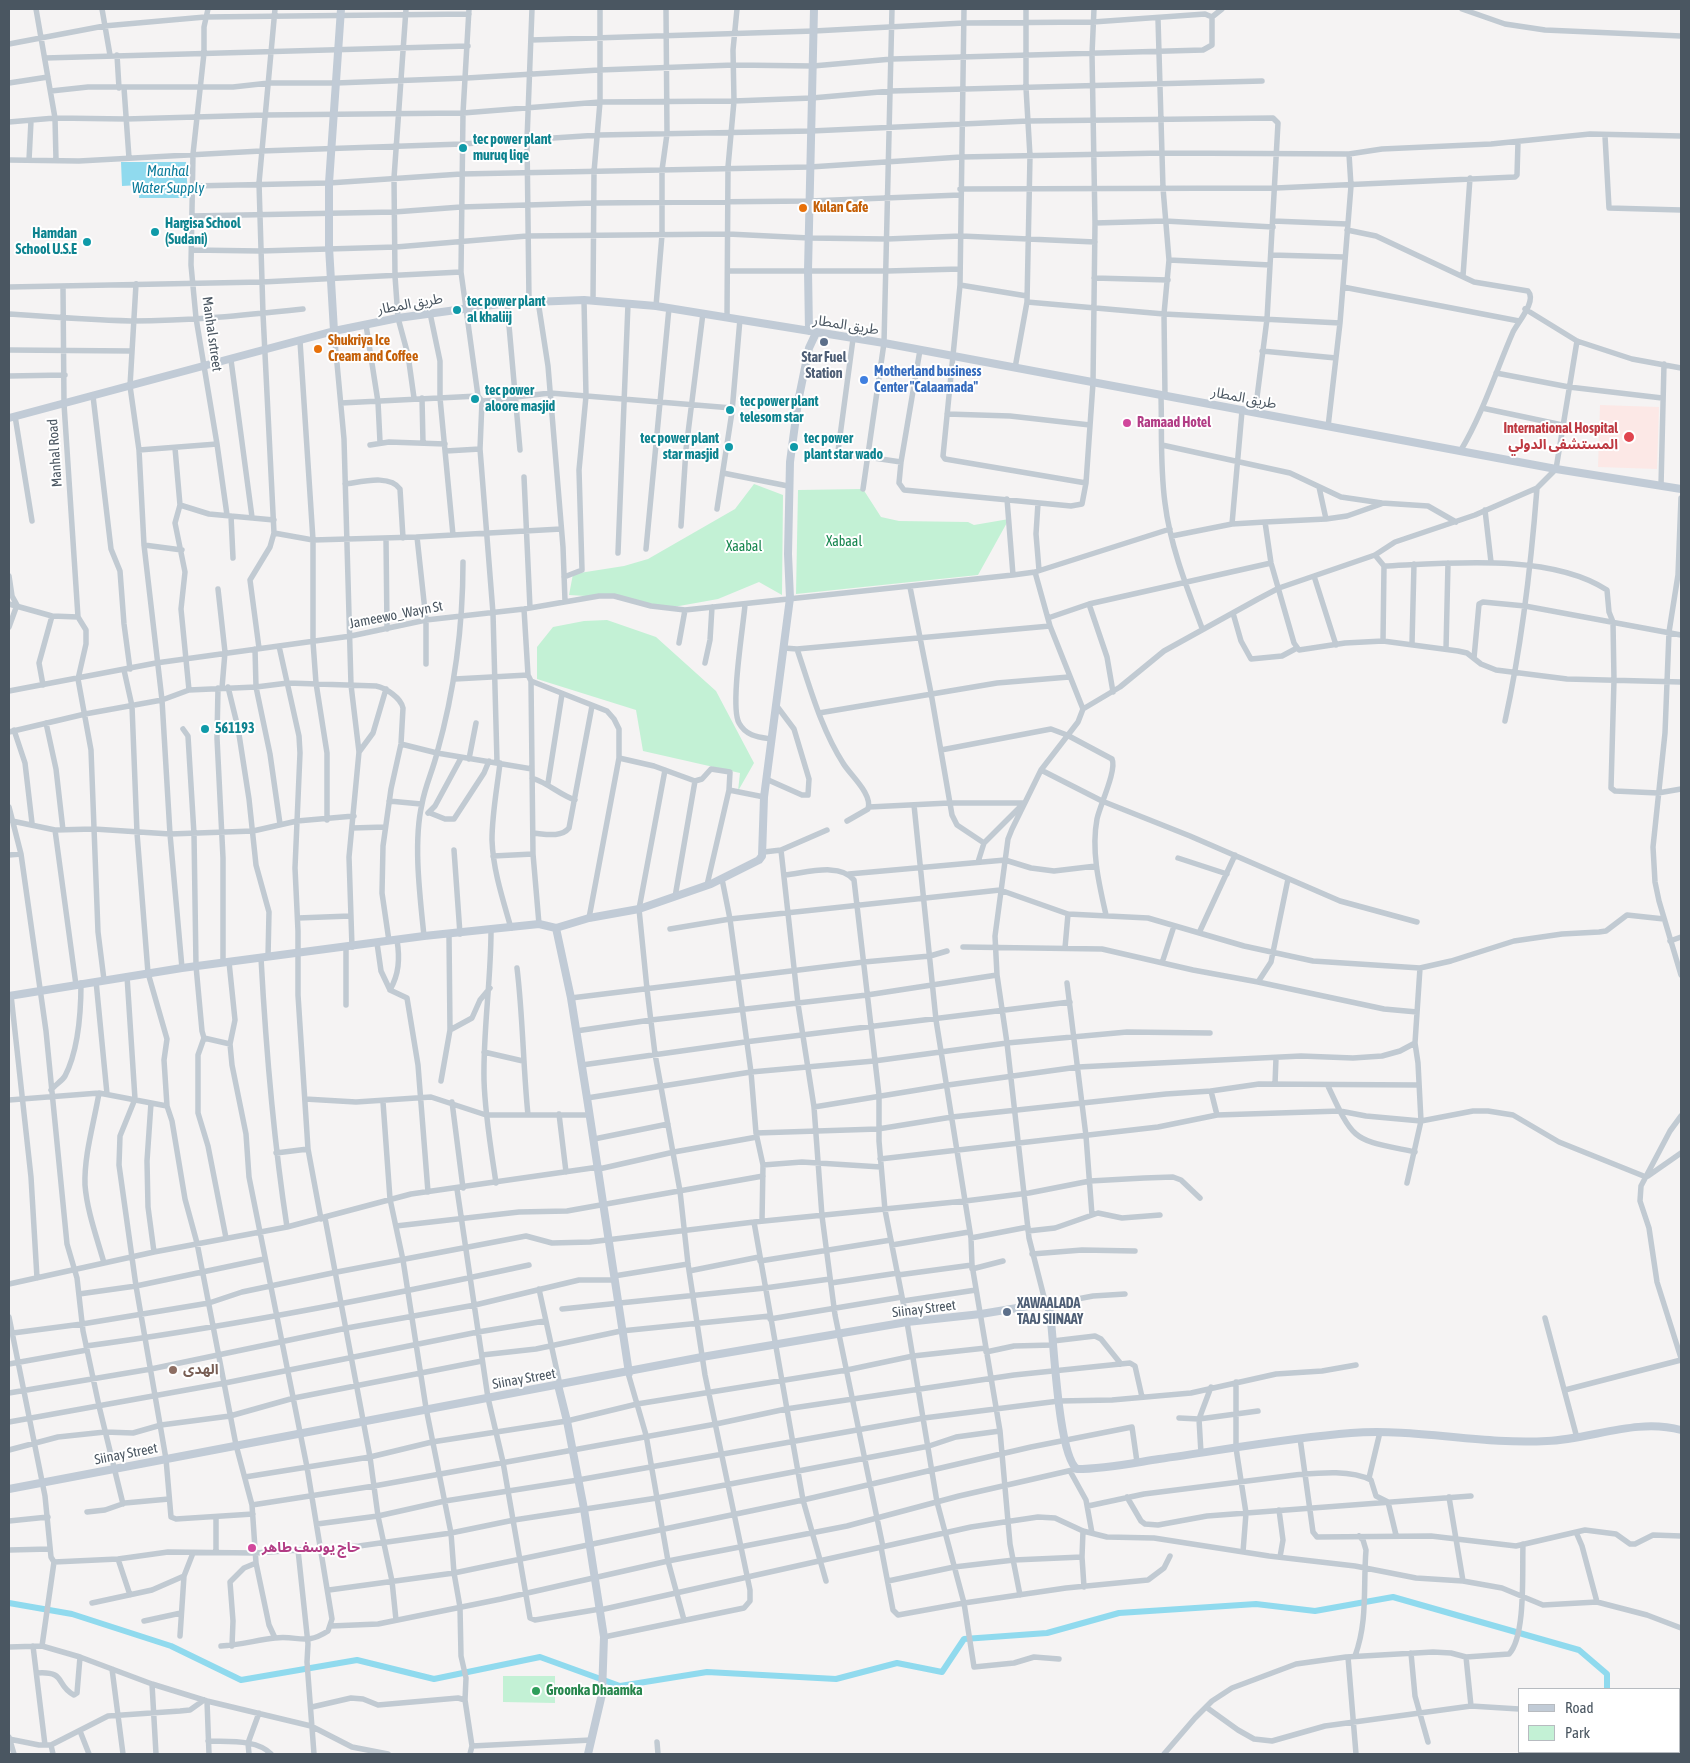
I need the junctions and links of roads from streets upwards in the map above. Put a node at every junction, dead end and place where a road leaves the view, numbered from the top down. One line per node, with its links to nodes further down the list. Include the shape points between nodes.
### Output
1 (36, 9): 32 (street)
2 (102, 9): 26 (street)
3 (208, 9): 20 (street, Manhal srtreet)
4 (275, 9): 19 (street)
5 (532, 9): 34 (street)
6 (600, 9): 33 (street)
7 (666, 9): 30 (street)
8 (737, 9): 29 (street)
9 (814, 9): 28 (street)
10 (892, 9): 27 (street)
11 (964, 9): 24 (street)
12 (1026, 9): 25 (street)
13 (1094, 9): 23 (street)
14 (1222, 9): 21 (street)
15 (1462, 9): 31 (street, via 1505,24 1544,30)
16 (469, 11): 18 (street); 36 (street)
17 (341, 12): 18 (street); 19 (street); 39 (street)
18 (406, 12): 37 (street)
19 (274, 16): 20 (street); 40 (street)
20 (205, 17): 26 (street); 41 (street, Manhal srtreet)
21 (1212, 17): 22 (street, via 1205,14); 38 (street, via 1212,47)
22 (1158, 19): 23 (street); 38 (street)
23 (1093, 22): 25 (street); 42 (street)
24 (964, 23): 25 (street); 27 (street); 46 (street)
25 (1025, 24): 44 (street)
26 (104, 26): 32 (street); 43 (street)
27 (891, 26): 28 (street); 47 (street)
28 (814, 31): 29 (street); 49 (street)
29 (735, 33): 30 (street); 48 (street)
30 (666, 35): 33 (street); 50 (street)
31 (1681, 36)
32 (42, 37): 35 (street); 45 (street)
33 (598, 37): 34 (street); 51 (street)
34 (531, 40): 52 (street)
35 (9, 44)
36 (468, 46): 37 (street); 54 (street)
37 (402, 49): 39 (street); 55 (street)
38 (1160, 50): 42 (street); 60 (street)
39 (338, 51): 40 (street); 59 (street)
40 (272, 52): 41 (street); 58 (street)
41 (204, 53): 43 (street); 62 (street, Manhal srtreet)
42 (1092, 54): 44 (street); 61 (street)
43 (114, 55): 45 (street); 63 (street)
44 (1025, 56): 46 (street); 64 (street)
45 (45, 58): 53 (street)
46 (962, 58): 47 (street); 65 (street)
47 (892, 60): 49 (street); 67 (street)
48 (734, 65): 49 (street); 50 (street); 69 (street)
49 (813, 66): 68 (street)
50 (667, 68): 51 (street); 71 (street)
51 (599, 70): 52 (street); 70 (street)
52 (529, 74): 54 (street); 72 (street)
53 (48, 77): 57 (street); 66 (street)
54 (466, 78): 55 (street); 73 (street)
55 (401, 81): 59 (street); 74 (street)
56 (1262, 82): 60 (street)
57 (9, 83)
58 (269, 83): 59 (street); 62 (street); 75 (street)
59 (336, 83): 76 (street)
60 (1161, 83): 61 (street); 79 (street)
61 (1093, 85): 64 (street); 81 (street)
62 (200, 87): 63 (street); 78 (street, Manhal srtreet)
63 (122, 88): 66 (street); 80 (street)
64 (1026, 88): 65 (street); 83 (street)
65 (962, 89): 67 (street); 85 (street)
66 (51, 91): 77 (street)
67 (891, 91): 68 (street); 86 (street)
68 (812, 98): 69 (street); 87 (street)
69 (734, 100): 71 (street); 88 (street)
70 (600, 102): 71 (street); 72 (street); 90 (street)
71 (667, 102): 89 (street)
72 (529, 109): 73 (street); 93 (street)
73 (463, 113): 74 (street); 95 (street)
74 (398, 114): 76 (street); 96 (street)
75 (265, 115): 76 (street); 78 (street); 98 (street)
76 (333, 116): 97 (street)
77 (55, 118): 80 (street); 82 (street); 109 (street)
78 (197, 118): 80 (street); 101 (street, Manhal srtreet)
79 (1160, 118): 81 (street); 99 (street, via 1272,118 1278,123); 100 (street)
80 (126, 119): 105 (street)
81 (1093, 120): 83 (street); 102 (street)
82 (31, 121): 84 (street); 108 (street)
83 (1028, 121): 85 (street); 104 (street)
84 (9, 122)
85 (961, 123): 86 (street); 106 (street)
86 (888, 127): 87 (street); 110 (street)
87 (811, 131): 88 (street); 112 (street)
88 (731, 133): 89 (street); 111 (street)
89 (667, 134): 90 (street); 113 (street)
90 (599, 135): 93 (street); 114 (street)
91 (1605, 136): 92 (street); 94 (street, via 1570,135); 135 (street, via 1609,208)
92 (1681, 136)
93 (527, 140): 95 (street); 116 (street)
94 (1518, 142): 103 (street, via 1391,148); 118 (street, via 1516,176)
95 (462, 144): 96 (street); 115 (street)
96 (396, 146): 97 (street); 117 (street)
97 (332, 149): 98 (street); 120 (street)
98 (261, 151): 101 (street); 119 (street)
99 (1276, 152): 100 (street); 103 (street); 124 (street)
100 (1163, 153): 102 (street); 123 (street)
101 (193, 154): 105 (street); 121 (street, Manhal srtreet)
102 (1095, 154): 104 (street); 126 (street)
103 (1349, 154): 122 (street)
104 (1030, 156): 106 (street); 125 (street)
105 (130, 158): 109 (street)
106 (961, 158): 110 (street); 127 (street)
107 (9, 160): 108 (street)
108 (29, 160): 109 (street)
109 (56, 160)
110 (888, 161): 112 (street); 128 (street)
111 (728, 167): 112 (street); 113 (street); 129 (street)
112 (810, 167): 130 (street)
113 (662, 170): 114 (street); 131 (street)
114 (594, 172): 116 (street); 132 (street)
115 (461, 174): 116 (street); 117 (street); 134 (street)
116 (527, 174): 133 (street)
117 (394, 178): 120 (street); 137 (street)
118 (1470, 178): 122 (street); 168 (street)
119 (259, 183): 120 (street); 121 (street); 138 (street)
120 (329, 183): 136 (street)
121 (192, 186): 139 (street, Manhal srtreet)
122 (1350, 186): 124 (street); 143 (street)
123 (1163, 188): 124 (street); 126 (street); 140 (street)
124 (1276, 188): 142 (street)
125 (1029, 189): 126 (street); 127 (street); 150 (street)
126 (1095, 190): 141 (street)
127 (960, 192): 128 (street); 148 (street)
128 (887, 197): 130 (street); 151 (street)
129 (728, 201): 130 (street); 131 (street); 144 (street)
130 (810, 201): 149 (street)
131 (661, 202): 132 (street); 145 (street)
132 (594, 203): 133 (street); 147 (street)
133 (527, 205): 134 (street); 146 (street)
134 (461, 207): 137 (street); 152 (street)
135 (1681, 210)
136 (329, 212): 137 (street); 138 (street); 155 (street)
137 (394, 212): 154 (street)
138 (260, 213): 139 (street); 157 (street)
139 (192, 216): 156 (street, Manhal srtreet)
140 (1165, 221): 141 (street); 142 (street); 160 (street)
141 (1095, 223): 153 (street)
142 (1273, 224): 143 (street); 158 (street)
143 (1347, 227): 159 (street); 168 (street, via 1376,236)
144 (728, 234): 145 (street); 149 (street); 164 (street)
145 (662, 235): 147 (street); 186 (street)
146 (527, 236): 147 (street); 152 (street); 181 (street)
147 (594, 236): 183 (street)
148 (961, 236): 150 (street); 151 (street); 162 (street)
149 (809, 238): 151 (street); 163 (street)
150 (1028, 238): 153 (street); 179 (street)
151 (886, 239): 165 (street)
152 (462, 240): 154 (street); 166 (street)
153 (1095, 242): 170 (street)
154 (396, 247): 155 (street); 167 (street)
155 (329, 248): 157 (street); 169 (street)
156 (192, 250): 157 (street); 174 (street, Manhal srtreet)
157 (260, 251): 172 (street)
158 (1271, 255): 159 (street); 161 (street)
159 (1344, 257): 178 (street)
160 (1169, 260): 161 (street); 171 (street)
161 (1270, 265): 202 (street)
162 (960, 269): 165 (street); 175 (street)
163 (808, 270): 164 (street); 165 (street); 208 (street)
164 (728, 271): 199 (street)
165 (887, 271): 212 (street)
166 (461, 272): 167 (street); 187 (street)
167 (395, 276): 169 (street); 198 (street)
168 (1463, 276): 191 (street, via 1484,284 1528,291 1532,300)
169 (331, 277): 172 (street); 207 (street)
170 (1094, 278): 171 (street); 190 (street)
171 (1168, 280): 196 (street)
172 (262, 282): 174 (street); 195 (street)
173 (136, 284): 174 (street); 177 (street); 203 (street)
174 (193, 284): 197 (street, Manhal srtreet)
175 (960, 285): 179 (street); 219 (street)
176 (9, 287): 177 (street)
177 (63, 287): 200 (street, Manhal Road)
178 (1342, 287): 204 (street); 205 (street)
179 (1027, 299): 190 (street); 224 (street)
180 (584, 300): 182 (street, طريق المطار); 183 (street, طريق المطار); 234 (street)
181 (529, 301): 182 (street, طريق المطار); 184 (street, طريق المطار)
182 (538, 301): 232 (street)
183 (593, 301): 185 (street, طريق المطار)
184 (507, 303): 187 (street, طريق المطار); 239 (street)
185 (628, 304): 186 (street, طريق المطار); 242 (street)
186 (656, 306): 188 (street, طريق المطار)
187 (466, 307): 192 (street, طريق المطار); 241 (street)
188 (669, 308): 193 (street, طريق المطار); 245 (street)
189 (303, 309): 195 (street)
190 (1093, 309): 196 (street); 229 (street)
191 (1525, 310): 204 (street); 211 (street)
192 (430, 313): 198 (street, طريق المطار); 238 (street, via 439,354)
193 (703, 313): 199 (street, طريق المطار); 246 (street)
194 (9, 314): 200 (street)
195 (263, 314): 197 (street); 213 (street)
196 (1164, 314): 202 (street); 235 (street)
197 (196, 318): 203 (street); 223 (street, Manhal srtreet)
198 (398, 318): 206 (street, طريق المطار); 236 (street, via 408,355)
199 (727, 318): 201 (street, طريق المطار)
200 (63, 319): 203 (street); 218 (street, Manhal Road)
201 (740, 319): 208 (street, طريق المطار); 248 (street)
202 (1267, 319): 205 (street); 217 (street)
203 (133, 321): 216 (street)
204 (1519, 321): 226 (street)
205 (1340, 322): 220 (street)
206 (366, 325): 207 (street, طريق المطار); 243 (street)
207 (334, 331): 210 (street, طريق المطار); 244 (street)
208 (812, 332): 209 (street, طريق المطار); 277 (street, via 798,402)
209 (853, 339): 212 (street, طريق المطار); 269 (street, via 838,451)
210 (300, 341): 213 (street, طريق المطار); 310 (street)
211 (1577, 341): 222 (street, via 1632,359); 231 (street)
212 (884, 343): 215 (street, طريق المطار); 269 (street)
213 (265, 349): 221 (street, طريق المطار); 293 (street)
214 (9, 350): 218 (street)
215 (920, 350): 219 (street, طريق المطار); 271 (street)
216 (132, 351): 218 (street); 230 (street)
217 (1262, 351): 220 (street); 251 (street)
218 (64, 352): 227 (street, Manhal Road)
219 (952, 356): 224 (street, طريق المطار); 252 (street)
220 (1336, 358): 256 (street)
221 (231, 360): 223 (street, طريق المطار); 291 (street)
222 (1664, 364): 225 (street); 240 (street)
223 (204, 368): 230 (street, طريق المطار); 260 (street, Manhal srtreet)
224 (1015, 368): 229 (street, طريق المطار)
225 (1681, 368)
226 (1496, 373): 231 (street); 249 (street)
227 (65, 375): 228 (street); 247 (street, Manhal Road)
228 (9, 376)
229 (1093, 383): 235 (street, طريق المطار); 254 (street)
230 (130, 386): 233 (street, طريق المطار); 266 (street)
231 (1568, 387): 240 (street); 255 (street)
232 (550, 393): 234 (street); 239 (street); 299 (street)
233 (93, 396): 247 (street, طريق المطار); 376 (street, via 111,549 120,570)
234 (586, 396): 242 (street); 328 (street, via 579,470 582,570)
235 (1163, 396): 250 (street, طريق المطار); 262 (street)
236 (414, 398): 237 (street); 243 (street)
237 (422, 398): 238 (street); 259 (street)
238 (440, 398): 241 (street); 264 (street)
239 (516, 398): 241 (street); 267 (street)
240 (1662, 398): 278 (street)
241 (480, 399): 265 (street)
242 (623, 400): 245 (street); 314 (street)
243 (378, 402): 244 (street); 258 (street)
244 (341, 403): 276 (street)
245 (660, 403): 246 (street); 312 (street)
246 (691, 403): 248 (street); 298 (street)
247 (64, 404): 253 (street, طريق المطار); 347 (street, Manhal Road)
248 (732, 408): 273 (street)
249 (1482, 408): 255 (street); 268 (street)
250 (1242, 411): 251 (street, طريق المطار); 270 (street)
251 (1255, 413): 256 (street, طريق المطار)
252 (947, 414): 254 (street, via 1010,416); 275 (street, via 942,456 945,459)
253 (12, 417): 294 (street)
254 (1090, 425): 275 (street)
255 (1563, 425): 257 (street); 272 (street)
256 (1328, 427): 268 (street, طريق المطار)
257 (1586, 430)
258 (380, 442): 259 (street); 261 (street)
259 (423, 443): 264 (street)
260 (217, 444): 263 (street); 290 (street, Manhal srtreet)
261 (370, 445)
262 (1162, 445): 270 (street); 300 (street, via 1162,475)
263 (175, 448): 266 (street); 287 (street)
264 (446, 448): 265 (street); 304 (street)
265 (480, 449): 303 (street)
266 (139, 450): 311 (street)
267 (520, 450)
268 (1461, 450): 272 (street, طريق المطار)
269 (868, 457): 271 (street); 282 (street)
270 (1238, 461): 279 (street, via 1290,473); 297 (street)
271 (901, 462): 284 (street, via 899,483 904,490)
272 (1556, 469): 278 (street, طريق المطار); 280 (street)
273 (723, 472): 277 (street); 288 (street)
274 (524, 477): 301 (street)
275 (1086, 483): 285 (street, via 1079,506)
276 (346, 484): 307 (street); 309 (street, via 391,481 397,485 400,489)
277 (788, 486): 333 (street)
278 (1661, 486): 281 (street, طريق المطار)
279 (1319, 487): 286 (street, via 1341,497); 292 (street)
280 (1537, 488): 289 (street); 323 (street)
281 (1681, 489)
282 (863, 490)
283 (1681, 498): 355 (street, via 1678,575)
284 (1007, 499): 285 (street); 325 (street)
285 (1038, 503): 324 (street)
286 (1382, 504): 292 (street, via 1347,516); 296 (street, via 1428,506)
287 (180, 505): 290 (street); 313 (street, via 175,523)
288 (717, 509)
289 (1485, 510): 296 (street); 318 (street)
290 (229, 515): 291 (street); 316 (street, Manhal srtreet)
291 (252, 517): 293 (street)
292 (1326, 519): 295 (street)
293 (274, 520): 302 (street)
294 (32, 521)
295 (1265, 522): 297 (street); 319 (street)
296 (1456, 522): 315 (street, via 1395,542)
297 (1232, 524): 305 (street)
298 (681, 526)
299 (561, 528): 301 (street); 328 (street)
300 (1170, 529): 305 (street); 324 (street, Jameewo_Wayn St)
301 (526, 530): 303 (street); 341 (street)
302 (274, 533): 310 (street); 365 (street, via 270,547 250,580)
303 (488, 534): 304 (street); 343 (street)
304 (453, 535): 306 (street)
305 (1172, 536): 329 (street)
306 (417, 537): 309 (street); 349 (street)
307 (348, 538): 308 (street); 310 (street); 357 (street)
308 (386, 538): 309 (street); 354 (street)
309 (403, 538)
310 (313, 540): 360 (street)
311 (144, 546): 313 (street); 373 (street)
312 (646, 549)
313 (182, 550): 372 (street, via 185,572 181,609)
314 (618, 553)
315 (1375, 555): 322 (street); 327 (street)
316 (233, 558)
317 (464, 562): 346 (street)
318 (1490, 562): 320 (street); 323 (street)
319 (1271, 563): 329 (street); 331 (street)
320 (1448, 563): 321 (street); 369 (street)
321 (1414, 564): 322 (street); 362 (street)
322 (1384, 566): 359 (street)
323 (1530, 566): 339 (street); 350 (street, via 1576,575 1607,590)
324 (1037, 571): 325 (street, Jameewo_Wayn St); 348 (street)
325 (1013, 575): 330 (street, Jameewo_Wayn St)
326 (9, 576): 337 (street)
327 (1314, 576): 331 (street); 363 (street)
328 (564, 577): 334 (street)
329 (1186, 582): 336 (street); 353 (street)
330 (910, 587): 333 (street, Jameewo_Wayn St); 358 (street)
331 (1279, 588): 344 (street); 367 (street)
332 (218, 589): 370 (street)
333 (790, 598): 338 (street, Jameewo_Wayn St); 366 (street)
334 (565, 602): 341 (street, Jameewo_Wayn St); 342 (street, Jameewo_Wayn St, via 614,596 651,606)
335 (9, 604): 337 (street)
336 (1089, 604): 348 (street); 395 (street, via 1107,657)
337 (17, 605): 345 (street); 352 (street)
338 (745, 605): 340 (street, Jameewo_Wayn St); 411 (street, via 736,714 744,731)
339 (1525, 606): 350 (street); 371 (street, via 1480,603); 377 (street)
340 (712, 607): 342 (street, Jameewo_Wayn St); 374 (street)
341 (527, 608): 343 (street, Jameewo_Wayn St); 381 (street)
342 (685, 610): 361 (street)
343 (493, 613): 346 (street, Jameewo_Wayn St); 380 (street)
344 (1233, 613): 353 (street); 367 (street, via 1241,641 1251,659 1282,656)
345 (52, 616): 347 (street); 388 (street, via 39,664)
346 (462, 616): 349 (street, Jameewo_Wayn St); 382 (street)
347 (78, 617): 379 (street, Manhal Road, via 86,630)
348 (1048, 618): 351 (street)
349 (426, 620): 354 (street, Jameewo_Wayn St); 375 (street)
350 (1613, 622): 355 (street); 383 (street)
351 (1050, 626): 358 (street); 378 (street)
352 (9, 627)
353 (1202, 628): 395 (street, via 1164,651)
354 (387, 629): 357 (street, Jameewo_Wayn St)
355 (1669, 632): 356 (street); 384 (street)
356 (1681, 635)
357 (352, 636): 360 (street, Jameewo_Wayn St); 389 (street)
358 (920, 639): 368 (street); 396 (street)
359 (1383, 641): 362 (street); 363 (street)
360 (313, 642): 364 (street, Jameewo_Wayn St); 387 (street)
361 (679, 643)
362 (1412, 644): 369 (street)
363 (1336, 645): 367 (street, via 1302,651)
364 (279, 646): 365 (street, Jameewo_Wayn St); 386 (street)
365 (257, 648): 370 (street, Jameewo_Wayn St); 390 (street)
366 (784, 648): 368 (street); 399 (street)
367 (1296, 648)
368 (797, 649): 403 (street)
369 (1446, 649): 371 (street, via 1467,653)
370 (224, 652): 372 (street, Jameewo_Wayn St); 391 (street)
371 (1474, 658): 377 (street, via 1488,668)
372 (186, 659): 373 (street, Jameewo_Wayn St); 393 (street)
373 (156, 663): 376 (street, Jameewo_Wayn St); 398 (street)
374 (705, 663)
375 (426, 664)
376 (127, 669): 379 (street, Jameewo_Wayn St); 400 (street)
377 (1515, 673): 383 (street); 405 (street)
378 (1069, 677): 396 (street); 402 (street)
379 (78, 678): 388 (street, Jameewo_Wayn St); 404 (street)
380 (495, 678): 381 (street); 382 (street); 420 (street)
381 (530, 678): 397 (street); 421 (street)
382 (455, 679): 415 (street)
383 (1614, 680): 384 (street); 430 (street, via 1611,788 1615,791)
384 (1665, 681): 385 (street); 430 (street, via 1666,714)
385 (1681, 682)
386 (288, 683): 387 (street); 390 (street); 446 (street, via 300,754)
387 (316, 683): 389 (street); 444 (street, via 327,753)
388 (43, 684): 394 (street, Jameewo_Wayn St)
389 (351, 685): 392 (street); 414 (street)
390 (256, 687): 391 (street); 449 (street)
391 (222, 688): 393 (street); 456 (street, via 238,728); 458 (street, via 216,738)
392 (386, 689): 412 (street, via 403,705); 414 (street, via 373,733)
393 (189, 690): 398 (street)
394 (9, 691)
395 (1113, 692): 402 (street)
396 (931, 693): 403 (street); 413 (street)
397 (562, 694): 401 (street); 427 (street)
398 (162, 700): 400 (street); 460 (street)
399 (776, 705): 411 (street); 425 (street, via 794,729 809,779 808,795)
400 (132, 706): 404 (street); 457 (street)
401 (592, 706): 418 (street, via 609,712 617,724); 432 (street)
402 (1083, 708): 410 (street, via 1078,722)
403 (819, 713): 440 (street, via 842,762 868,798)
404 (85, 714): 406 (street); 452 (street, via 91,750)
405 (1505, 721)
406 (46, 722): 409 (street); 454 (street, via 56,769)
407 (476, 723): 417 (street)
408 (182, 729): 461 (street, via 188,736)
409 (12, 731): 448 (street, via 25,763)
410 (1067, 735): 413 (street, via 1047,730); 423 (street); 434 (street, via 1112,759 1114,766)
411 (772, 739): 425 (street)
412 (401, 744): 415 (street); 433 (street)
413 (941, 750): 435 (street)
414 (359, 752): 442 (street)
415 (437, 753): 416 (street); 437 (street)
416 (462, 758): 417 (street); 441 (street)
417 (469, 758): 419 (street)
418 (618, 758): 422 (street); 492 (street)
419 (489, 761): 420 (street); 441 (street, via 454,819)
420 (499, 762): 421 (street); 469 (street, via 493,812)
421 (532, 769): 424 (street)
422 (666, 770): 426 (street); 486 (street)
423 (1041, 770): 434 (street); 436 (street)
424 (532, 778): 427 (street); 459 (street)
425 (766, 779): 431 (street)
426 (695, 781): 429 (street, via 702,779 711,769 724,770 730,772); 483 (street)
427 (548, 783): 432 (street)
428 (1681, 789): 430 (street)
429 (729, 790): 431 (street); 481 (street)
430 (1658, 792): 494 (street, via 1654,865)
431 (764, 797): 465 (street)
432 (575, 800): 459 (street, via 566,832)
433 (389, 801): 437 (street); 451 (street)
434 (1102, 801): 470 (street); 474 (street, via 1097,821)
435 (949, 803): 436 (street); 438 (street); 462 (street, via 957,825)
436 (1024, 803): 462 (street); 472 (street, via 1008,839)
437 (421, 804): 443 (street)
438 (914, 805): 440 (street); 475 (street)
439 (9, 807): 445 (street)
440 (870, 807): 447 (street)
441 (430, 813): 443 (street)
442 (354, 816): 444 (street); 450 (street)
443 (420, 816): 505 (street, via 418,868)
444 (327, 820): 446 (street)
445 (12, 821): 448 (street); 466 (street)
446 (297, 821): 449 (street); 491 (street)
447 (847, 821)
448 (32, 823): 453 (street)
449 (280, 824): 456 (street)
450 (352, 828): 451 (street); 490 (street, via 348,876)
451 (385, 828): 507 (street, via 382,893)
452 (94, 829): 454 (street); 457 (street); 532 (street, via 98,932)
453 (55, 830): 454 (street); 536 (street)
454 (63, 830)
455 (828, 830): 464 (street)
456 (253, 831): 458 (street); 518 (street, via 256,865 269,912)
457 (137, 833): 460 (street); 527 (street)
458 (222, 833): 461 (street); 520 (street)
459 (533, 833): 467 (street)
460 (170, 834): 461 (street); 523 (street)
461 (194, 834): 522 (street)
462 (984, 843): 473 (street)
463 (454, 850): 503 (street)
464 (780, 850): 465 (street); 478 (street)
465 (764, 852): 480 (street, via 760,860)
466 (21, 854): 468 (street); 541 (street)
467 (533, 854): 469 (street); 496 (street)
468 (9, 855)
469 (493, 856): 498 (street)
470 (1235, 856): 477 (street); 479 (street)
471 (1178, 858): 477 (street)
472 (1005, 860): 473 (street); 474 (street, via 1054,871); 482 (street)
473 (978, 862): 475 (street)
474 (1096, 866): 489 (street)
475 (919, 867): 476 (street); 484 (street)
476 (849, 874): 478 (street, via 840,870); 485 (street, via 854,880)
477 (1227, 874): 502 (street)
478 (785, 875): 487 (street)
479 (1288, 878): 495 (street, via 1340,901); 515 (street)
480 (722, 879): 481 (street); 493 (street)
481 (707, 885): 483 (street)
482 (1000, 890): 484 (street); 488 (street); 512 (street)
483 (675, 897): 486 (street)
484 (923, 897): 485 (street); 517 (street)
485 (858, 906): 487 (street); 519 (street)
486 (639, 909): 492 (street); 539 (street)
487 (789, 913): 493 (street); 526 (street)
488 (1068, 914): 489 (street); 513 (street)
489 (1106, 915): 497 (street, via 1148,918)
490 (350, 916): 491 (street); 510 (street)
491 (298, 918): 516 (street)
492 (589, 918): 499 (street)
493 (730, 919): 500 (street); 531 (street)
494 (1664, 919): 508 (street); 525 (street, via 1627,914 1599,932 1514,941)
495 (1417, 922)
496 (539, 924): 498 (street); 499 (street)
497 (1174, 926): 502 (street); 521 (street)
498 (511, 928): 501 (street)
499 (556, 928): 544 (street)
500 (670, 929)
501 (491, 931): 503 (street); 538 (street)
502 (1199, 933): 515 (street)
503 (460, 934): 504 (street)
504 (448, 935): 505 (street); 554 (street)
505 (424, 936): 507 (street)
506 (1681, 937): 508 (street)
507 (393, 941): 509 (street); 540 (street, via 399,956 397,978)
508 (1670, 941): 529 (street)
509 (377, 943): 510 (street); 540 (street, via 381,971)
510 (349, 947): 516 (street); 547 (street)
511 (963, 947): 512 (street)
512 (995, 947): 513 (street); 528 (street)
513 (1065, 948): 521 (street, via 1102,949)
514 (947, 951): 517 (street)
515 (1273, 953): 525 (street, via 1313,961); 534 (street)
516 (297, 954): 518 (street); 590 (street)
517 (930, 956): 519 (street); 537 (street)
518 (264, 958): 520 (street); 618 (street, via 266,1062)
519 (864, 962): 526 (street); 542 (street)
520 (226, 963): 522 (street); 562 (street, via 235,1020)
521 (1162, 963): 534 (street)
522 (196, 966): 523 (street); 559 (street)
523 (182, 968): 527 (street)
524 (517, 968): 568 (street)
525 (1420, 968): 550 (street)
526 (794, 970): 531 (street); 546 (street)
527 (148, 973): 530 (street); 597 (street, via 167,1039 164,1060)
528 (997, 975): 537 (street); 548 (street)
529 (1681, 975)
530 (127, 976): 532 (street); 589 (street)
531 (737, 977): 539 (street); 549 (street)
532 (104, 980): 533 (street)
533 (96, 981): 536 (street); 584 (street)
534 (1258, 982): 550 (street, via 1384,1009)
535 (1067, 983): 545 (street)
536 (78, 984): 541 (street); 581 (street, via 81,1008 75,1045 65,1075)
537 (933, 985): 542 (street); 552 (street)
538 (490, 988): 554 (street, via 472,1018); 565 (street)
539 (647, 989): 544 (street); 551 (street)
540 (390, 990): 587 (street, via 407,998)
541 (39, 991): 543 (street); 581 (street)
542 (867, 995): 546 (street); 553 (street)
543 (10, 996): 592 (street)
544 (571, 998): 555 (street)
545 (1070, 1002): 548 (street); 558 (street)
546 (798, 1004): 549 (street); 557 (street)
547 (346, 1005)
548 (1002, 1009): 552 (street); 561 (street)
549 (741, 1010): 551 (street); 560 (street)
550 (1416, 1012): 563 (street)
551 (651, 1020): 555 (street); 566 (street)
552 (936, 1020): 553 (street); 564 (street)
553 (872, 1028): 557 (street); 569 (street)
554 (450, 1030): 575 (street)
555 (576, 1032): 570 (street)
556 (1210, 1033): 558 (street, via 1127,1032)
557 (802, 1035): 560 (street); 572 (street)
558 (1074, 1037): 561 (street); 571 (street)
559 (204, 1038): 562 (street); 655 (street, via 198,1055 198,1112)
560 (746, 1042): 566 (street); 573 (street)
561 (1007, 1042): 564 (street); 574 (street)
562 (230, 1044): 653 (street, via 237,1098 246,1134 248,1177)
563 (1414, 1044): 567 (street, via 1382,1056); 578 (street)
564 (942, 1051): 569 (street); 577 (street)
565 (484, 1052): 568 (street); 602 (street)
566 (655, 1054): 570 (street); 579 (street)
567 (1276, 1058): 571 (street); 576 (street)
568 (522, 1061): 603 (street)
569 (874, 1061): 572 (street); 585 (street)
570 (582, 1065): 588 (street)
571 (1078, 1067): 574 (street); 596 (street)
572 (808, 1068): 573 (street); 598 (street)
573 (751, 1072): 579 (street); 612 (street)
574 (1009, 1076): 577 (street); 599 (street)
575 (441, 1080)
576 (1275, 1084): 580 (street); 582 (street)
577 (948, 1085): 585 (street); 607 (street)
578 (1419, 1085): 580 (street); 608 (street)
579 (660, 1086): 588 (street); 609 (street)
580 (1328, 1086): 600 (street)
581 (51, 1090): 586 (street)
582 (1211, 1091): 596 (street); 605 (street)
583 (99, 1093): 584 (street); 586 (street); 669 (street, via 85,1186)
584 (107, 1094): 589 (street)
585 (880, 1095): 598 (street); 610 (street)
586 (52, 1098): 592 (street); 673 (street, via 68,1244)
587 (420, 1098): 593 (street); 594 (street); 635 (street)
588 (588, 1098): 604 (street)
589 (135, 1099): 595 (street); 664 (street, via 119,1144)
590 (305, 1099): 593 (street); 617 (street)
591 (9, 1100): 592 (street)
592 (22, 1100): 678 (street, via 32,1177)
593 (383, 1102): 638 (street)
594 (452, 1102): 602 (street); 633 (street)
595 (151, 1103): 597 (street); 661 (street, via 146,1161)
596 (1082, 1103): 599 (street); 613 (street)
597 (167, 1106): 657 (street, via 181,1184)
598 (814, 1107): 611 (street)
599 (1014, 1110): 607 (street); 615 (street)
600 (1340, 1111): 605 (street); 608 (street); 620 (street, via 1357,1137)
601 (559, 1114): 603 (street); 604 (street); 627 (street)
602 (486, 1115): 603 (street); 631 (street)
603 (528, 1115)
604 (590, 1115): 614 (street)
605 (1216, 1115): 613 (street, via 1175,1125)
606 (1681, 1116): 629 (street)
607 (952, 1117): 610 (street); 616 (street)
608 (1420, 1121): 620 (street); 629 (street, via 1473,1111 1512,1115 1559,1142)
609 (668, 1124): 614 (street); 619 (street)
610 (878, 1129): 611 (street); 622 (street)
611 (817, 1131): 612 (street); 623 (street)
612 (756, 1135): 619 (street); 624 (street)
613 (1086, 1136): 615 (street); 630 (street)
614 (594, 1139): 626 (street)
615 (1018, 1144): 616 (street); 636 (street)
616 (956, 1149): 622 (street); 639 (street)
617 (308, 1150): 618 (street); 646 (street)
618 (276, 1152): 650 (street)
619 (674, 1152): 626 (street); 634 (street)
620 (1415, 1152): 632 (street)
621 (1681, 1153): 629 (street)
622 (880, 1159): 625 (street)
623 (819, 1163): 624 (street); 625 (street); 644 (street)
624 (763, 1165): 628 (street)
625 (881, 1166): 641 (street)
626 (599, 1168): 627 (street); 640 (street)
627 (566, 1172): 631 (street)
628 (764, 1176): 634 (street); 647 (street)
629 (1646, 1177): 730 (street, via 1641,1186 1640,1201 1649,1228 1657,1282)
630 (1090, 1182): 636 (street); 637 (street, via 1173,1177 1181,1180); 642 (street)
631 (496, 1183): 633 (street)
632 (1407, 1183)
633 (460, 1188): 635 (street); 645 (street)
634 (680, 1191): 640 (street); 652 (street)
635 (428, 1192): 638 (street)
636 (1024, 1194): 639 (street); 651 (street)
637 (1200, 1198)
638 (390, 1199): 646 (street); 649 (street)
639 (965, 1202): 641 (street); 654 (street)
640 (604, 1206): 645 (street); 656 (street)
641 (885, 1210): 644 (street); 658 (street)
642 (1092, 1215): 643 (street, via 1122,1218); 651 (street, via 1055,1228)
643 (1160, 1215)
644 (822, 1216): 647 (street); 662 (street)
645 (461, 1217): 649 (street); 659 (street)
646 (323, 1218): 650 (street); 676 (street)
647 (762, 1221): 648 (street)
648 (754, 1222): 652 (street); 666 (street)
649 (396, 1226): 667 (street)
650 (287, 1227): 653 (street)
651 (1028, 1229): 654 (street); 663 (street)
652 (685, 1230): 656 (street); 670 (street)
653 (260, 1232): 655 (street); 665 (street)
654 (970, 1235): 658 (street); 672 (street)
655 (226, 1238): 657 (street)
656 (609, 1239): 659 (street, via 563,1244 526,1236); 680 (street)
657 (197, 1243): 661 (street); 674 (street)
658 (892, 1243): 662 (street); 677 (street)
659 (466, 1246): 667 (street); 679 (street)
660 (1135, 1251): 663 (street, via 1082,1250)
661 (154, 1252): 664 (street)
662 (827, 1252): 666 (street); 681 (street)
663 (1032, 1254): 697 (street)
664 (132, 1256): 669 (street); 683 (street)
665 (264, 1259): 674 (street); 684 (street)
666 (759, 1259): 675 (street); 685 (street)
667 (403, 1260): 676 (street); 688 (street)
668 (1003, 1261): 672 (street)
669 (104, 1263): 673 (street)
670 (688, 1264): 675 (street); 680 (street)
671 (529, 1265): 679 (street)
672 (972, 1267): 677 (street); 687 (street)
673 (75, 1270): 678 (street); 689 (street)
674 (202, 1271): 683 (street); 693 (street)
675 (689, 1271): 691 (street)
676 (337, 1272): 684 (street); 694 (street)
677 (898, 1274): 681 (street); 692 (street)
678 (37, 1278): 682 (street)
679 (471, 1278): 688 (street); 695 (street)
680 (615, 1278): 686 (street, via 579,1280); 696 (street)
681 (831, 1281): 685 (street); 698 (street)
682 (9, 1284)
683 (136, 1286): 689 (street); 700 (street)
684 (271, 1286): 693 (street); 702 (street)
685 (765, 1288): 691 (street); 705 (street)
686 (539, 1290): 695 (street); 707 (street)
687 (976, 1290): 692 (street); 701 (street)
688 (408, 1292): 694 (street); 704 (street)
689 (79, 1294): 709 (street)
690 (1125, 1294): 697 (street)
691 (694, 1296): 696 (street); 710 (street)
692 (903, 1299): 698 (street); 708 (street)
693 (209, 1303): 700 (street); 711 (street)
694 (343, 1303): 702 (street); 712 (street)
695 (475, 1305): 704 (street); 714 (street)
696 (618, 1305): 699 (street); 713 (street)
697 (1046, 1305): 701 (street, Siinay Street); 719 (street, via 1050,1312)
698 (834, 1308): 705 (street); 715 (street)
699 (562, 1309)
700 (142, 1314): 709 (street); 717 (street)
701 (981, 1314): 708 (street, Siinay Street); 724 (street)
702 (278, 1315): 711 (street); 718 (street)
703 (9, 1317): 716 (street)
704 (412, 1317): 712 (street); 720 (street)
705 (770, 1318): 710 (street); 722 (street)
706 (1545, 1318): 750 (street)
707 (546, 1321): 714 (street); 721 (street)
708 (907, 1322): 715 (street, Siinay Street); 726 (street)
709 (82, 1324): 716 (street); 723 (street)
710 (697, 1325): 713 (street); 727 (street)
711 (214, 1326): 717 (street); 725 (street)
712 (347, 1328): 718 (street); 728 (street)
713 (621, 1331): 721 (street); 740 (street)
714 (478, 1332): 720 (street); 729 (street)
715 (838, 1335): 722 (street, Siinay Street); 736 (street)
716 (12, 1337): 731 (street)
717 (146, 1338): 723 (street); 735 (street)
718 (283, 1342): 725 (street); 738 (street)
719 (1053, 1343): 724 (street); 733 (street, via 1095,1336); 737 (street)
720 (416, 1345): 728 (street); 739 (street)
721 (551, 1346): 729 (street); 746 (street)
722 (775, 1346): 727 (street, Siinay Street); 742 (street)
723 (87, 1348): 731 (street, via 40,1360); 741 (street)
724 (986, 1350): 726 (street); 743 (street)
725 (220, 1355): 735 (street); 745 (street)
726 (913, 1356): 736 (street); 749 (street)
727 (702, 1357): 740 (street, Siinay Street); 753 (street)
728 (352, 1358): 738 (street); 747 (street)
729 (482, 1358): 739 (street); 757 (street)
730 (1681, 1359): 750 (street)
731 (18, 1361): 732 (street); 751 (street)
732 (9, 1364)
733 (1121, 1364): 737 (street); 755 (street, via 1135,1366)
734 (1356, 1365): 744 (street)
735 (151, 1368): 741 (street); 754 (street)
736 (847, 1370): 742 (street); 758 (street)
737 (1056, 1370): 743 (street); 759 (street)
738 (289, 1371): 745 (street); 756 (street)
739 (421, 1373): 747 (street); 762 (street)
740 (629, 1373): 746 (street, Siinay Street); 760 (street)
741 (94, 1378): 751 (street); 761 (street)
742 (782, 1379): 753 (street); 764 (street)
743 (990, 1379): 749 (street); 763 (street)
744 (1236, 1382): 748 (street); 766 (street)
745 (225, 1383): 754 (street); 767 (street)
746 (559, 1385): 757 (street, Siinay Street); 772 (street)
747 (357, 1386): 756 (street); 773 (street)
748 (1211, 1387): 755 (street); 771 (street)
749 (918, 1390): 758 (street); 769 (street)
750 (1565, 1390): 786 (street)
751 (24, 1391): 752 (street); 768 (street)
752 (9, 1393)
753 (709, 1393): 760 (street); 775 (street)
754 (157, 1396): 761 (street); 776 (street)
755 (1142, 1397): 759 (street)
756 (294, 1398): 767 (street); 783 (street)
757 (488, 1398): 762 (street, Siinay Street); 779 (street)
758 (852, 1400): 764 (street); 777 (street)
759 (1059, 1401): 763 (street); 787 (street)
760 (637, 1404): 772 (street); 784 (street)
761 (99, 1406): 768 (street); 781 (street)
762 (426, 1408): 773 (street, Siinay Street); 788 (street)
763 (996, 1408): 769 (street); 780 (street)
764 (786, 1409): 775 (street); 789 (street)
765 (1258, 1411): 766 (street)
766 (1236, 1414): 771 (street); 793 (street)
767 (230, 1416): 776 (street); 790 (street)
768 (29, 1418): 774 (street); 791 (street)
769 (924, 1418): 777 (street); 792 (street)
770 (1179, 1418): 771 (street)
771 (1199, 1419): 796 (street)
772 (567, 1420): 779 (street); 795 (street)
773 (364, 1421): 783 (street, Siinay Street); 799 (street)
774 (9, 1422)
775 (716, 1424): 784 (street); 798 (street)
776 (161, 1426): 781 (street, via 133,1433); 801 (street)
777 (858, 1429): 789 (street); 800 (street)
778 (1681, 1430): 786 (street, via 1627,1427)
779 (496, 1431): 788 (street); 802 (street)
780 (1000, 1431): 792 (street, via 956,1437); 797 (street)
781 (105, 1432): 791 (street, via 52,1438); 806 (street)
782 (1380, 1432): 785 (street); 786 (street, via 1522,1442); 813 (street)
783 (300, 1434): 790 (street, Siinay Street); 804 (street)
784 (646, 1435): 795 (street); 805 (street)
785 (1300, 1438): 793 (street); 811 (street)
786 (1577, 1438)
787 (1065, 1440): 797 (street); 803 (street, via 1132,1427); 807 (street)
788 (432, 1442): 799 (street); 810 (street)
789 (791, 1442): 798 (street); 808 (street)
790 (236, 1445): 801 (street, Siinay Street); 812 (street)
791 (33, 1446): 794 (street); 817 (street)
792 (929, 1446): 800 (street); 809 (street)
793 (1236, 1448): 796 (street); 815 (street)
794 (9, 1450)
795 (573, 1450): 802 (street); 814 (street)
796 (1201, 1453): 803 (street)
797 (1003, 1454): 809 (street); 820 (street)
798 (722, 1455): 805 (street); 816 (street)
799 (370, 1457): 804 (street); 819 (street)
800 (865, 1458): 808 (street); 818 (street)
801 (166, 1459): 806 (street, Siinay Street); 828 (street)
802 (504, 1462): 810 (street); 822 (street)
803 (1137, 1462): 807 (street)
804 (307, 1467): 812 (street); 823 (street)
805 (652, 1467): 814 (street); 825 (street)
806 (112, 1469): 817 (street, Siinay Street); 833 (street)
807 (1073, 1470): 820 (street); 835 (street)
808 (796, 1471): 816 (street); 829 (street)
809 (933, 1471): 818 (street); 831 (street)
810 (439, 1474): 819 (street); 830 (street)
811 (1305, 1474): 813 (street); 815 (street); 836 (street)
812 (244, 1477): 834 (street)
813 (1368, 1478): 832 (street, via 1374,1485 1376,1496)
814 (578, 1480): 822 (street); 837 (street)
815 (1242, 1481): 826 (street); 840 (street)
816 (727, 1483): 825 (street); 842 (street)
817 (42, 1484): 821 (street, Siinay Street); 844 (street)
818 (870, 1484): 829 (street); 846 (street)
819 (374, 1486): 823 (street); 843 (street)
820 (1006, 1487): 831 (street); 849 (street)
821 (9, 1489)
822 (509, 1492): 830 (street); 847 (street)
823 (312, 1495): 834 (street); 850 (street)
824 (1471, 1496): 827 (street)
825 (657, 1498): 837 (street); 851 (street)
826 (1127, 1498): 835 (street); 840 (street, via 1145,1524)
827 (1449, 1498): 832 (street); 861 (street)
828 (169, 1499): 833 (street); 845 (street, via 172,1519)
829 (803, 1500): 842 (street); 855 (street)
830 (445, 1501): 843 (street); 854 (street)
831 (937, 1502): 846 (street); 856 (street)
832 (1388, 1502): 836 (street); 859 (street)
833 (122, 1504): 839 (street)
834 (252, 1505): 841 (street)
835 (1088, 1506): 857 (street)
836 (1310, 1508): 838 (street); 858 (street, via 1315,1536)
837 (584, 1509): 847 (street); 864 (street)
838 (1279, 1510): 840 (street); 877 (street, via 1283,1540)
839 (87, 1512)
840 (1246, 1513): 872 (street)
841 (252, 1514): 845 (street); 874 (street)
842 (732, 1514): 851 (street); 865 (street)
843 (378, 1516): 850 (street); 862 (street)
844 (48, 1517): 848 (street); 869 (street)
845 (216, 1517): 871 (street)
846 (877, 1519): 855 (street); 866 (street)
847 (514, 1520): 854 (street); 879 (street)
848 (9, 1521)
849 (1008, 1522): 852 (street, via 1032,1517 1055,1518); 856 (street); 880 (street)
850 (317, 1524): 867 (street)
851 (663, 1530): 864 (street); 881 (street)
852 (1083, 1531): 857 (street); 876 (street)
853 (1576, 1532): 860 (street, via 1602,1531 1635,1544 1654,1535); 863 (street); 902 (street)
854 (451, 1533): 862 (street); 887 (street)
855 (812, 1533): 865 (street); 882 (street)
856 (945, 1533): 866 (street); 886 (street)
857 (1092, 1533): 872 (street, via 1107,1537 1154,1538)
858 (1359, 1536): 859 (street); 885 (street, via 1365,1544)
859 (1396, 1536): 861 (street)
860 (1681, 1536)
861 (1455, 1540): 863 (street); 894 (street)
862 (383, 1542): 867 (street); 891 (street)
863 (1523, 1544): 899 (street)
864 (590, 1546): 879 (street); 890 (street)
865 (739, 1547): 881 (street); 889 (street)
866 (882, 1547): 882 (street); 893 (street)
867 (321, 1548): 870 (street); 896 (street)
868 (9, 1550): 869 (street)
869 (50, 1550): 883 (street)
870 (298, 1550): 874 (street); 916 (street)
871 (216, 1552): 873 (street); 874 (street)
872 (1243, 1552): 877 (street)
873 (193, 1553): 878 (street, via 168,1552); 888 (street)
874 (255, 1553): 884 (street)
875 (1170, 1556): 895 (street, via 1164,1568 1148,1580)
876 (1082, 1557): 880 (street); 895 (street)
877 (1280, 1557): 885 (street)
878 (118, 1559): 883 (street); 900 (street)
879 (520, 1559): 887 (street); 897 (street)
880 (1014, 1560): 886 (street); 901 (street)
881 (668, 1561): 890 (street); 898 (street)
882 (820, 1561): 889 (street); 892 (street)
883 (54, 1562): 918 (street)
884 (256, 1562): 915 (street, via 269,1625); 920 (street, via 244,1568 230,1582)
885 (1364, 1567): 894 (street, via 1416,1578); 923 (street, via 1365,1616 1362,1637)
886 (954, 1568): 893 (street); 904 (street)
887 (454, 1573): 891 (street); 905 (street)
888 (184, 1576): 900 (street); 907 (street)
889 (747, 1578): 898 (street); 909 (street, via 750,1590 748,1605)
890 (595, 1579): 897 (street); 906 (street)
891 (392, 1581): 896 (street); 908 (street)
892 (826, 1581)
893 (888, 1581): 904 (street, via 895,1614)
894 (1463, 1581): 899 (street, via 1502,1588)
895 (1084, 1587): 901 (street)
896 (329, 1590): 911 (street)
897 (526, 1592): 905 (street); 906 (street, via 531,1619)
898 (676, 1592): 906 (street); 909 (street)
899 (1520, 1595): 902 (street, via 1547,1605); 924 (street, via 1521,1624 1515,1646 1509,1654)
900 (130, 1596): 903 (street)
901 (1020, 1596): 904 (street)
902 (1597, 1602): 912 (street)
903 (92, 1603)
904 (964, 1603): 927 (street, via 974,1666 1014,1664 1034,1657)
905 (460, 1607): 908 (street); 932 (street)
906 (600, 1609): 914 (street)
907 (181, 1613): 910 (street); 913 (street)
908 (396, 1620): 911 (street)
909 (684, 1620): 914 (street)
910 (144, 1621)
911 (331, 1626): 916 (street, via 323,1634)
912 (1681, 1628)
913 (180, 1636)
914 (604, 1637): 945 (street, via 603,1686)
915 (275, 1638): 916 (street); 920 (street)
916 (307, 1641): 935 (street)
917 (33, 1646): 918 (street); 921 (street); 929 (street)
918 (42, 1646): 925 (street)
919 (221, 1646): 920 (street)
920 (232, 1646)
921 (9, 1647)
922 (1411, 1653): 923 (street); 924 (street); 937 (street)
923 (1354, 1656): 926 (street)
924 (1466, 1656): 934 (street)
925 (80, 1657): 928 (street); 929 (street, via 77,1693 74,1694 56,1674)
926 (1348, 1657): 933 (street, via 1296,1664 1232,1688); 941 (street)
927 (1059, 1659)
928 (112, 1669): 930 (street); 940 (street)
929 (36, 1673): 950 (street)
930 (152, 1684): 931 (street); 938 (street)
931 (205, 1700): 938 (street, via 190,1710); 939 (street); 946 (street)
932 (465, 1700): 935 (street, via 449,1698 378,1705 356,1698); 951 (street)
933 (1206, 1706): 941 (street, via 1254,1739 1272,1741 1312,1728); 966 (street)
934 (1471, 1706): 936 (street); 937 (street)
935 (312, 1707): 942 (street)
936 (1518, 1709)
937 (1419, 1712): 941 (street); 948 (street)
938 (153, 1713): 940 (street); 957 (street)
939 (259, 1713): 942 (street); 949 (street)
940 (119, 1715): 943 (street, via 102,1718); 956 (street)
941 (1353, 1721): 967 (street)
942 (311, 1726): 952 (street); 961 (street)
943 (80, 1731): 950 (street); 955 (street)
944 (9, 1738): 950 (street); 953 (street)
945 (591, 1740): 951 (street); 964 (street)
946 (208, 1741): 949 (street); 958 (street)
947 (657, 1742): 965 (street)
948 (1428, 1742)
949 (248, 1743): 959 (street); 960 (street)
950 (48, 1745): 954 (street)
951 (472, 1746): 963 (street)
952 (358, 1751): 962 (street)
953 (14, 1754)
954 (53, 1754)
955 (89, 1754)
956 (123, 1754)
957 (156, 1754)
958 (209, 1754)
959 (248, 1754)
960 (271, 1754)
961 (314, 1754)
962 (388, 1754)
963 (470, 1754)
964 (588, 1754)
965 (658, 1754)
966 (1164, 1754)
967 (1356, 1754)

